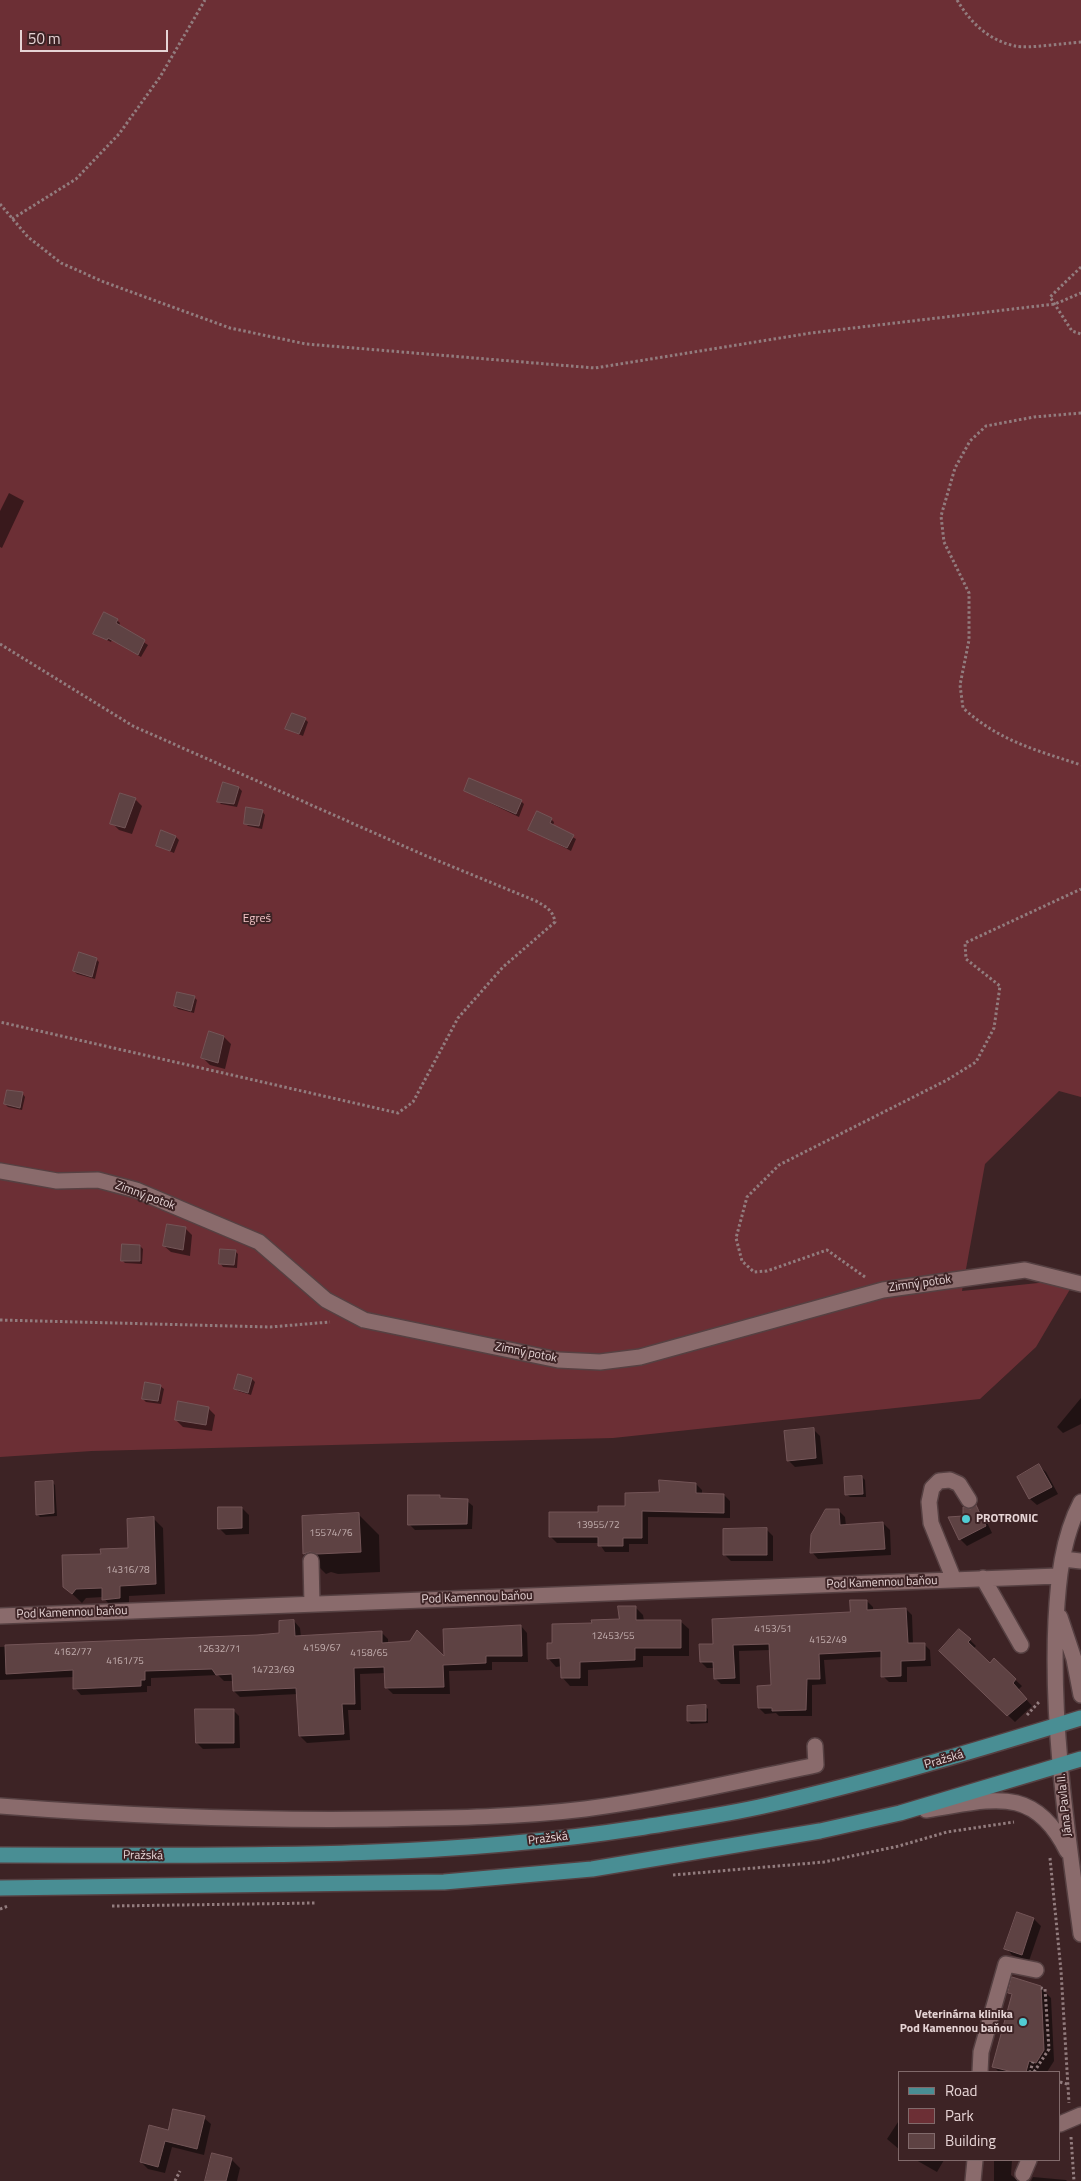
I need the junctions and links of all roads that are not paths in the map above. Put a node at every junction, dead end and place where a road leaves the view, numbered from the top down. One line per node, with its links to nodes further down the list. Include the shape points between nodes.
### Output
1 (0, 1171): 2 (street, Zimný potok, via 57,1181 98,1180 136,1190 259,1242 326,1300 364,1320 558,1360 600,1362 640,1357 883,1290 1025,1270)
2 (1081, 1284)
3 (969, 1500): 10 (street, Pod Kamennou baňou, via 959,1484 950,1480 939,1481 932,1488 931,1523)
4 (1081, 1502): 5 (street)
5 (1063, 1558): 6 (street); 8 (street)
6 (1081, 1561)
7 (311, 1562): 11 (street)
8 (1058, 1576): 9 (street, Pod Kamennou baňou); 12 (street)
9 (983, 1578): 10 (street, Pod Kamennou baňou); 14 (street)
10 (954, 1580): 11 (street, Pod Kamennou baňou)
11 (312, 1604): 13 (street, Pod Kamennou baňou)
12 (1057, 1608): 15 (street); 18 (street, via 1054,1662)
13 (0, 1616)
14 (1021, 1645)
15 (1078, 1665): 16 (street)
16 (1081, 1695)
17 (1081, 1718): 18 (main road, Pražská)
18 (1056, 1726): 21 (street, Jána Pavla II.); 24 (main road, Pražská, via 948,1760 775,1804 636,1828 517,1842 374,1852 187,1857)
19 (815, 1746): 22 (street, via 816,1765 584,1809 480,1818 312,1820)
20 (1081, 1759): 21 (main road)
21 (1061, 1765): 23 (main road); 25 (street, Jána Pavla II.)
22 (0, 1806)
23 (900, 1813): 25 (street, via 1001,1800 1019,1802 1048,1821); 26 (main road, via 820,1831 592,1869 444,1882)
24 (0, 1855)
25 (1071, 1860): 27 (street, Jána Pavla II.)
26 (0, 1888)
27 (1081, 1934)
28 (1036, 1970): 29 (street, via 1006,1964 981,2052)
29 (980, 2071)
30 (974, 2161): 33 (street)
31 (1029, 2161): 32 (street)
32 (1023, 2174)
33 (973, 2181)

